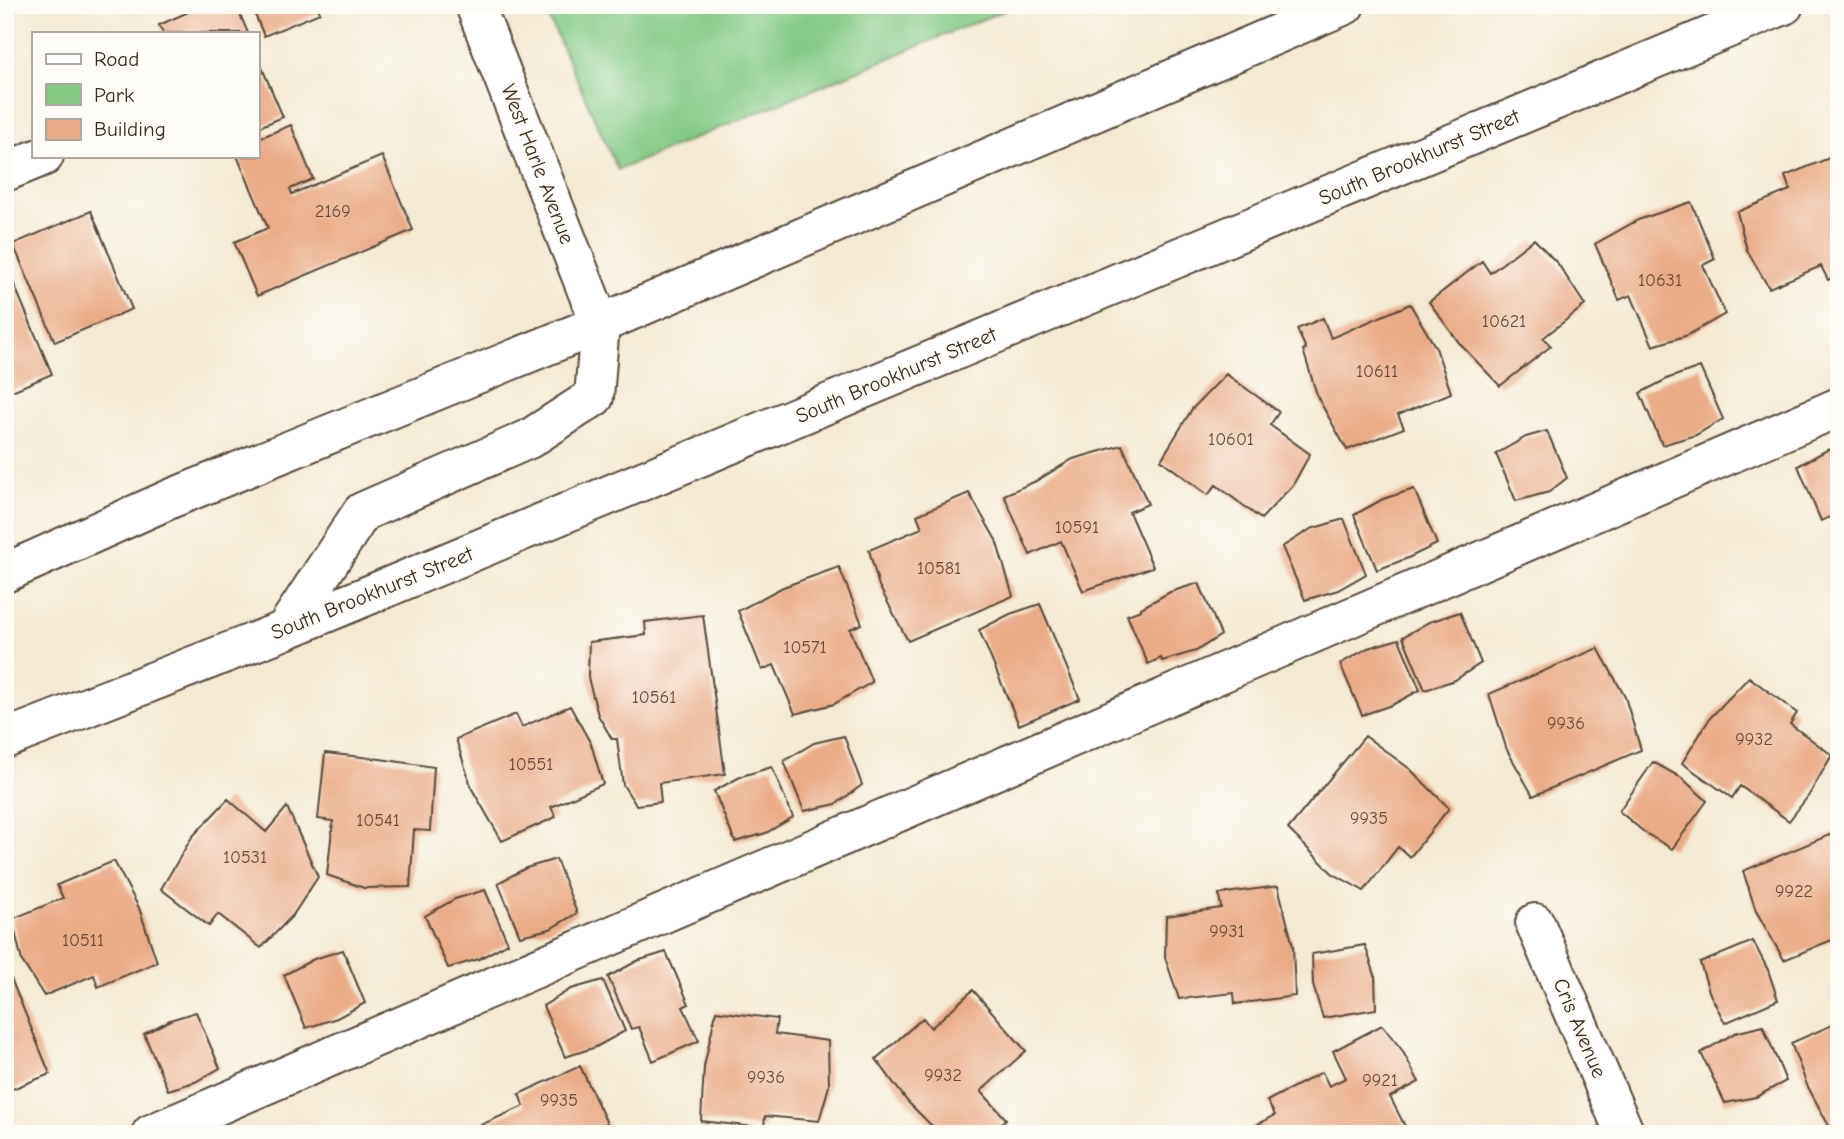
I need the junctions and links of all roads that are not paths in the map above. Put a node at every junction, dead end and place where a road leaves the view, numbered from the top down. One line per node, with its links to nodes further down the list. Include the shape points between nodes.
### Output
1 (475, 5): 6 (main road, West Harle Avenue)
2 (1345, 5): 6 (main road)
3 (1784, 5): 9 (main road, South Brookhurst Street)
4 (39, 158): 5 (main road)
5 (5, 172)
6 (600, 324): 8 (main road, via 170,499); 9 (main road, via 594,397 529,439 362,512)
7 (1839, 407): 12 (main road)
8 (5, 573)
9 (285, 630): 10 (main road, South Brookhurst Street)
10 (5, 739)
11 (1535, 923): 13 (main road, Cris Avenue)
12 (151, 1134)
13 (1625, 1134)

